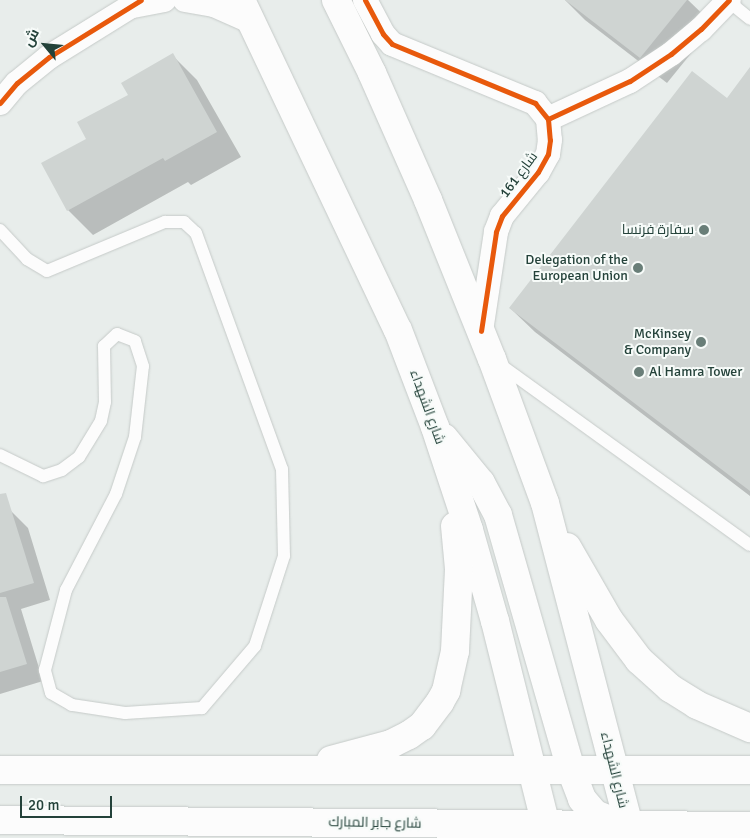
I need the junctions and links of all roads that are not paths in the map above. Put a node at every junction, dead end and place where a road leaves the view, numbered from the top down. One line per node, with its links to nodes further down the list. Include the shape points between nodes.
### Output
1 (164, 0): 6 (street)
2 (185, 0): 7 (street)
3 (336, 0): 12 (main road, شارع الشهداء, via 421,183)
4 (366, 0): 10 (street, via 383,34 392,44 535,103)
5 (728, 0): 8 (lane); 10 (street, via 701,30 630,81)
6 (137, 3): 9 (street, via 49,58)
7 (246, 11): 14 (main road, شارع الشهداء, via 398,330)
8 (750, 19)
9 (2, 96)
10 (548, 119): 12 (street, شارع 161, via 548,154 538,172 502,216 496,232)
11 (0, 230): 15 (lane, via 27,259 48,271 165,222 184,222 196,233 282,469 284,556 255,646 202,708 125,713 72,705 51,693 45,670 66,590 116,494 135,437 143,366 134,341 117,334 104,346 105,402 101,421 79,457 62,470 42,476)
12 (481, 331): 13 (main road, شارع الشهداء)
13 (492, 359): 17 (main road, شارع الشهداء); 18 (lane)
14 (435, 427): 16 (main road, شارع الشهداء); 23 (main road, via 475,474 498,515)
15 (0, 455)
16 (446, 460): 22 (main road, شارع الشهداء, via 495,620); 25 (main road, via 459,569 455,652 446,691 440,702 422,726 391,744 341,758)
17 (545, 503): 19 (main road, via 576,566 609,620 639,660 670,688 697,705); 20 (main road, شارع الشهداء)
18 (750, 545)
19 (750, 728)
20 (614, 769): 23 (main road); 24 (main road); 32 (main road, شارع الشهداء)
21 (0, 770): 25 (main road)
22 (532, 770): 23 (main road); 25 (main road); 30 (main road, شارع الشهداء); 31 (main road, via 548,776 564,788)
23 (571, 770): 32 (main road, via 582,799 590,810)
24 (750, 770)
25 (265, 771)
26 (0, 820): 29 (main road, شارع جابر المبارك)
27 (245, 822): 29 (main road, شارع جابر المبارك); 30 (main road, شارع جابر المبارك); 33 (main road)
28 (750, 826): 32 (main road, شارع جابر المبارك)
29 (194, 830)
30 (548, 831): 31 (main road, شارع جابر المبارك)
31 (579, 831): 32 (main road, شارع جابر المبارك)
32 (630, 832)
33 (365, 838)

